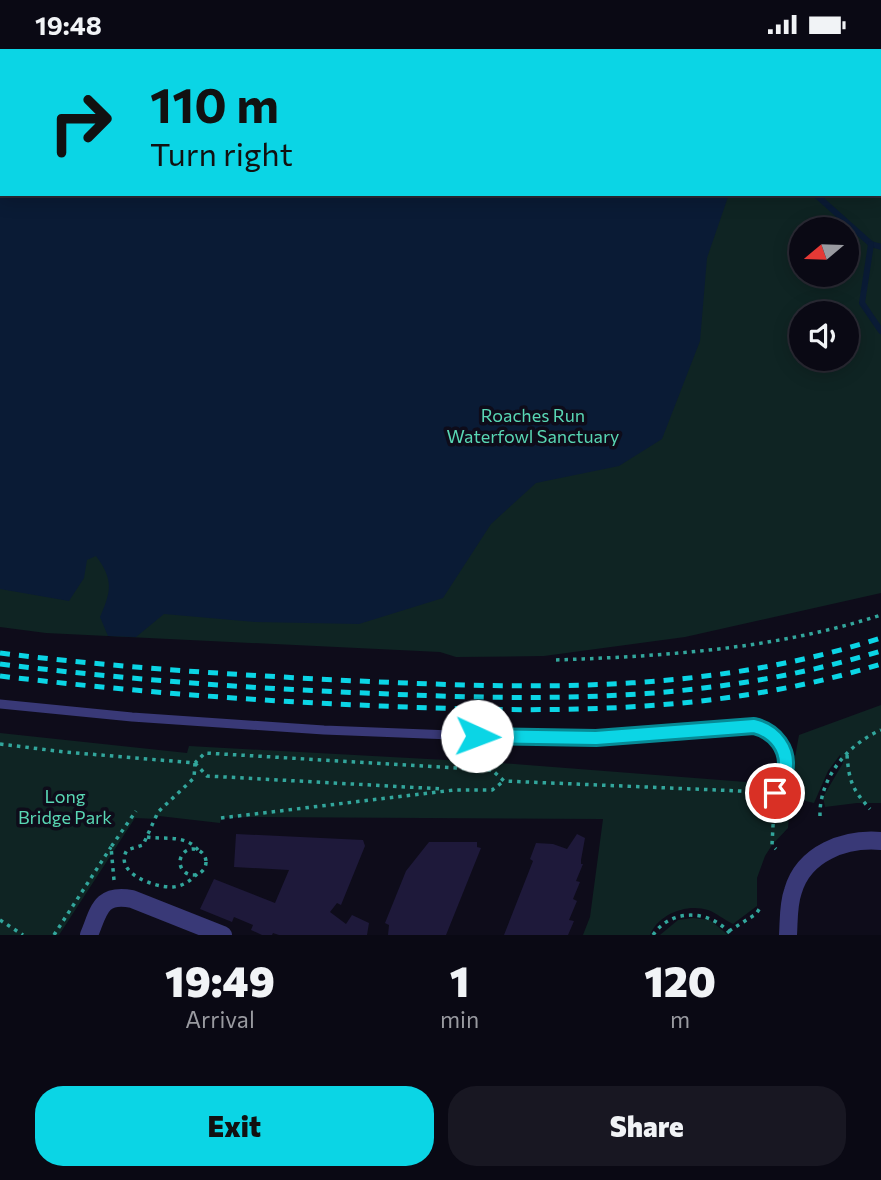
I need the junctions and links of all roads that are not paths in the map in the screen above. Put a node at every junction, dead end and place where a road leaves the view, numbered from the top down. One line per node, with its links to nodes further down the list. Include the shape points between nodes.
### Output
1 (0, 704): 2 (lane, via 324,730 502,737 596,738 754,726 766,729 784,753 784,774)
2 (775, 793)
3 (881, 841): 6 (street, via 845,842 805,869 792,893)
4 (89, 935): 5 (street, via 101,906 115,892)
5 (223, 935)
6 (788, 935)

